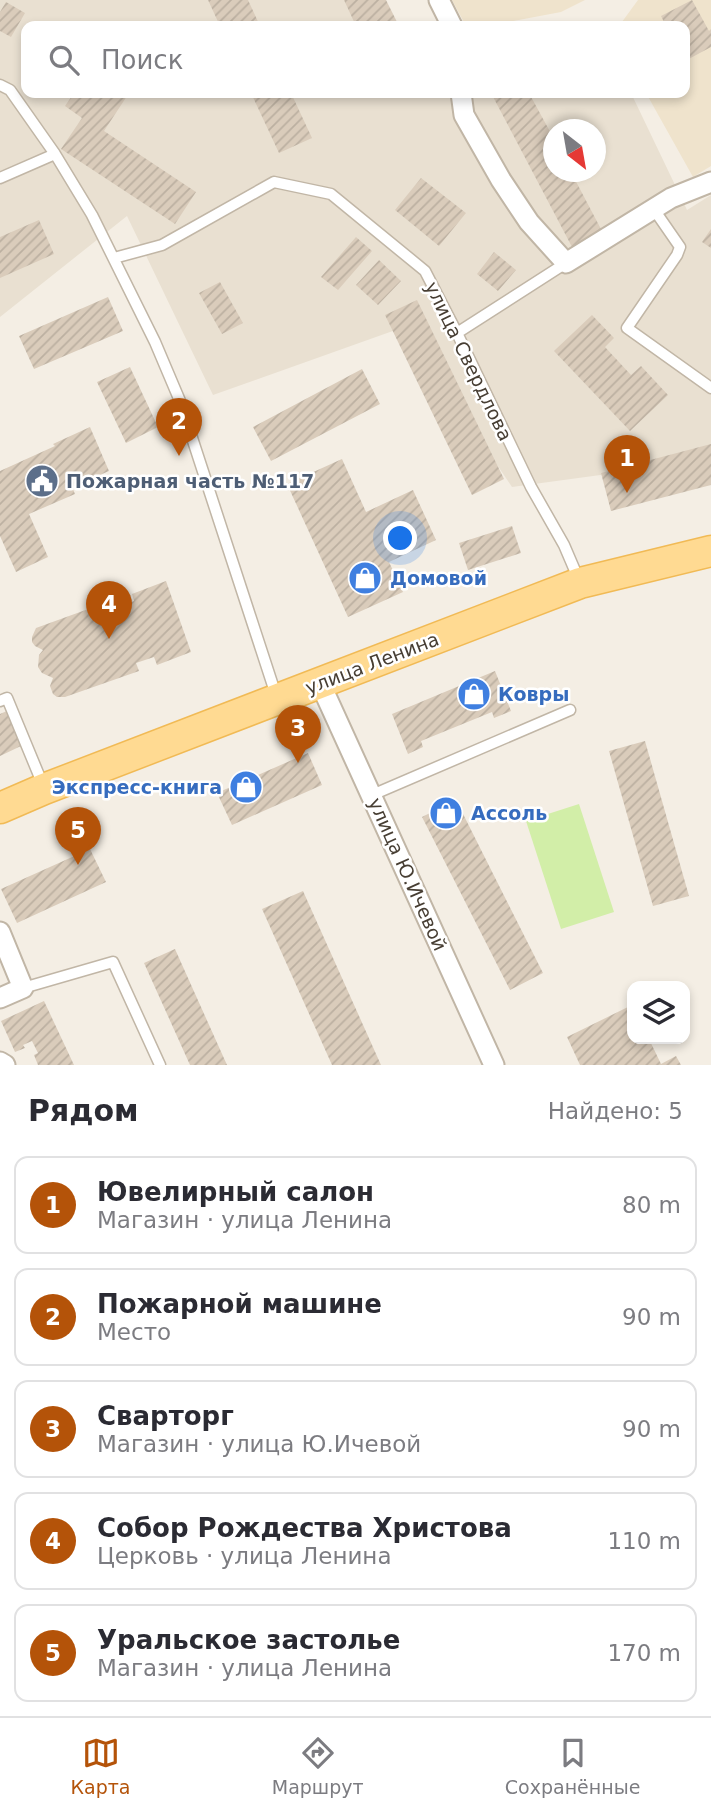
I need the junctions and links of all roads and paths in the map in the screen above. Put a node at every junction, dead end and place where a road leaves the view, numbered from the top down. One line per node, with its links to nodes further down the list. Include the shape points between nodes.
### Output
1 (439, 0): 2 (street)
2 (450, 21)
3 (0, 85): 5 (lane, via 10,90)
4 (462, 98): 10 (street, via 464,115 501,180 529,222)
5 (55, 154): 6 (lane); 9 (lane)
6 (0, 178)
7 (711, 182): 8 (street)
8 (653, 208): 10 (street); 12 (lane, via 680,247 627,328)
9 (114, 258): 11 (lane, улица Свердлова, via 162,245 274,182 331,194 425,271); 16 (lane, via 180,401)
10 (566, 263): 11 (lane)
11 (457, 333): 14 (lane, улица Свердлова)
12 (711, 388)
13 (711, 551): 14 (main road, улица Ленина)
14 (580, 583): 15 (main road, улица Ленина)
15 (320, 683): 16 (main road, улица Ленина); 20 (street, улица Ю.Ичевой)
16 (278, 699): 19 (main road, улица Ленина)
17 (0, 701): 19 (lane, via 7,698)
18 (569, 710): 20 (lane)
19 (44, 789): 21 (main road, улица Ленина)
20 (372, 795): 28 (street, улица Ю.Ичевой)
21 (0, 808)
22 (0, 932): 23 (street)
23 (23, 988): 24 (street); 27 (lane, via 113,962)
24 (0, 998)
25 (0, 1062): 26 (street)
26 (5, 1065)
27 (160, 1065)
28 (494, 1065)

